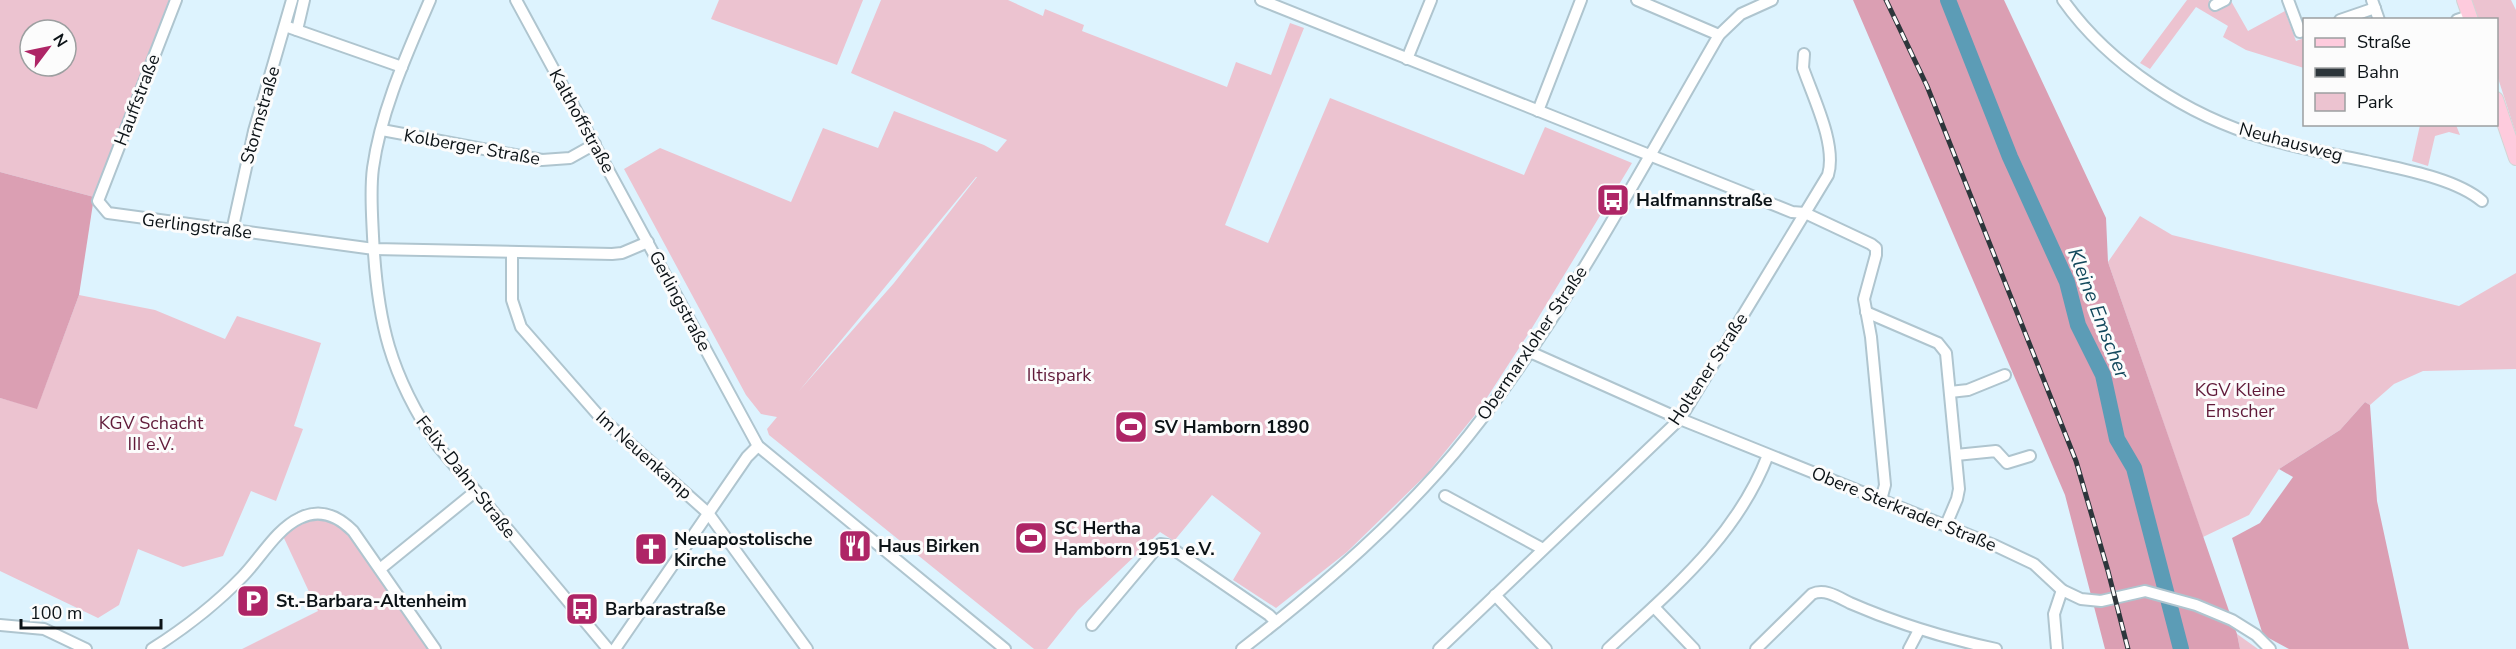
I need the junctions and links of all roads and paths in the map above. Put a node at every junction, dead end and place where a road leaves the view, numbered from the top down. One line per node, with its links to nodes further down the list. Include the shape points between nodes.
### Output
1 (176, 0): 30 (street, Hauffstraße)
2 (292, 0): 17 (street, Stormstraße)
3 (304, 0): 18 (street)
4 (430, 0): 23 (street, Felix-Dahn-Straße)
5 (516, 0): 27 (street, Kalthoffstraße)
6 (1261, 0): 22 (street)
7 (1431, 0): 22 (street)
8 (1581, 0): 25 (street)
9 (1637, 0): 20 (street)
10 (1772, 0): 20 (street, Obermarxloher Straße, via 1741,14)
11 (2063, 0): 31 (street, Neuhausweg, via 2098,40 2130,68 2178,100 2222,122 2263,138 2412,172 2459,188)
12 (2288, 0): 19 (street, via 2300,32)
13 (2464, 0): 16 (main road)
14 (2374, 4): 15 (street)
15 (2344, 18)
16 (2466, 18)
17 (285, 26): 18 (street); 33 (street, Stormstraße, via 254,130)
18 (297, 30): 23 (street)
19 (2303, 31)
20 (1719, 35): 28 (street, Obermarxloher Straße)
21 (1804, 54): 32 (street, Holtener Straße, via 1803,68 1831,158 1828,176)
22 (1407, 59): 25 (street)
23 (402, 67): 26 (street, Felix-Dahn-Straße)
24 (2498, 105): 29 (main road)
25 (1538, 111): 28 (street)
26 (382, 130): 27 (street, Kolberger Straße, via 542,160 570,158); 35 (street, Felix-Dahn-Straße, via 373,169)
27 (595, 144): 34 (street, Kalthoffstraße)
28 (1648, 156): 32 (street, via 1792,212); 38 (street, Obermarxloher Straße, via 1573,288)
29 (2516, 158)
30 (98, 201): 33 (street, Gerlingstraße, via 113,216)
31 (2482, 201)
32 (1805, 213): 37 (street, via 1876,248 1864,299); 41 (street, Holtener Straße)
33 (232, 231): 35 (street, Gerlingstraße)
34 (648, 242): 36 (street, Gerlingstraße, via 612,254); 42 (street, Gerlingstraße)
35 (374, 249): 36 (street, Gerlingstraße); 46 (street, Felix-Dahn-Straße, via 385,338 400,382 438,446)
36 (512, 252): 49 (street, Im Neuenkamp, via 512,300 521,327 599,416)
37 (1866, 312): 40 (street, via 1944,348); 48 (street, via 1885,485)
38 (1530, 352): 41 (street, Obere Sterkrader Straße); 56 (street, Obermarxloher Straße, via 1429,481 1352,557)
39 (2005, 375): 40 (street, via 1968,390)
40 (1950, 392): 43 (street)
41 (1680, 419): 44 (street, Obere Sterkrader Straße); 51 (street, Holtener Straße)
42 (758, 446): 49 (street); 68 (street, Gerlingstraße)
43 (1956, 454): 45 (street, via 1996,451 2007,463); 50 (street, via 1959,489)
44 (1768, 455): 48 (street, Obere Sterkrader Straße); 55 (street, via 1757,485 1723,535)
45 (2030, 456)
46 (476, 491): 52 (street); 65 (street, Felix-Dahn-Straße)
47 (1444, 496): 51 (street)
48 (1881, 500): 50 (street, Obere Sterkrader Straße)
49 (708, 513): 66 (street); 67 (street, Im Neuenkamp)
50 (1946, 525): 53 (street, Obere Sterkrader Straße, via 2034,564)
51 (1543, 549): 54 (street, Holtener Straße)
52 (380, 569): 59 (street, via 345,523 325,513 307,515 288,525 230,589); 64 (street)
53 (2062, 590): 77 (street, via 2054,615); 78 (street, Obere Sterkrader Straße, via 2081,599 2101,601 2145,591 2196,605 2232,620)
54 (1495, 595): 70 (street, Holtener Straße); 71 (street)
55 (1654, 607): 72 (street); 73 (street)
56 (1276, 622): 58 (street, via 1167,545 1160,544); 69 (street, Obermarxloher Straße)
57 (0, 625): 61 (street, via 44,629)
58 (1092, 625)
59 (185, 627): 62 (street); 63 (street)
60 (1919, 630): 74 (street, via 1818,591); 75 (street); 76 (street)
61 (86, 649)
62 (152, 649)
63 (163, 649)
64 (435, 649)
65 (608, 649)
66 (615, 649)
67 (807, 649)
68 (1005, 649)
69 (1242, 649)
70 (1439, 649)
71 (1546, 649)
72 (1608, 649)
73 (1694, 649)
74 (1756, 649)
75 (1909, 649)
76 (1996, 649)
77 (2057, 649)
78 (2271, 649)

